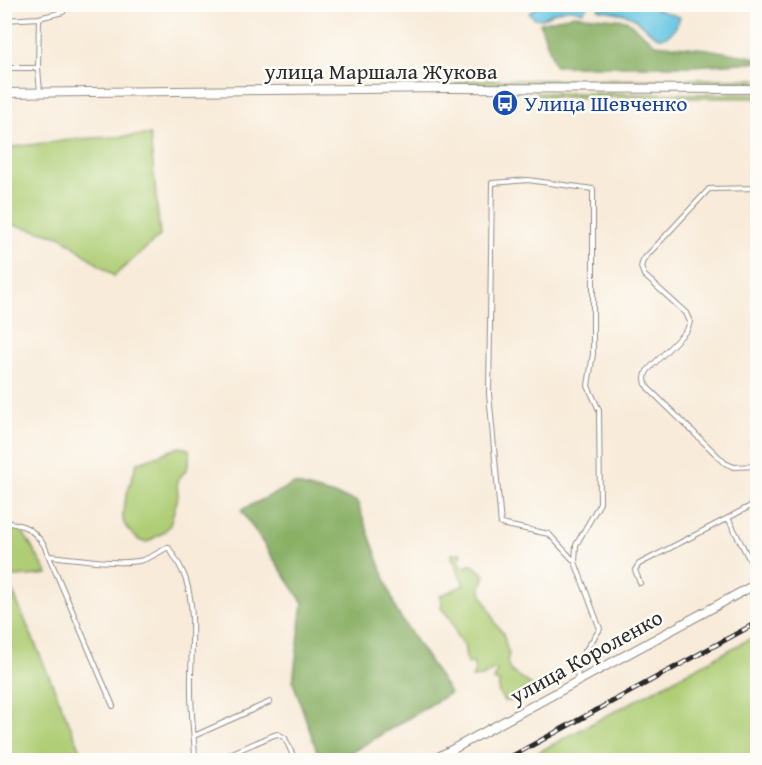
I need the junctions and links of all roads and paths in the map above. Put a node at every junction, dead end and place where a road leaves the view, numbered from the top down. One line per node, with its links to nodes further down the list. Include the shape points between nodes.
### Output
1 (69, 4): 2 (lane, via 63,12)
2 (39, 18): 3 (lane); 5 (lane)
3 (4, 20)
4 (4, 68): 5 (lane)
5 (38, 68): 8 (lane)
6 (758, 89): 8 (street, улица Маршала Жукова)
7 (4, 93): 8 (street, улица Маршала Жукова)
8 (40, 93)
9 (758, 188): 10 (lane, via 710,189 643,260 641,267 644,275 686,313 690,322 645,375 648,388 725,463 734,467)
10 (758, 466)
11 (758, 502): 12 (lane)
12 (728, 518): 16 (lane); 18 (lane, via 639,564 635,570)
13 (4, 522): 14 (lane, via 30,530)
14 (49, 556): 21 (lane); 22 (lane, via 132,562 168,547 185,579 191,604)
15 (575, 562): 15 (lane, via 576,545 600,503 599,410 588,386 593,354 593,189 528,180 492,183 489,394 501,525 549,534); 19 (lane, via 600,629 579,660)
16 (758, 576)
17 (758, 583): 19 (street, улица Короленко)
18 (640, 584)
19 (577, 681): 26 (street, улица Короленко)
20 (270, 702): 22 (lane)
21 (113, 706)
22 (194, 736): 23 (lane)
23 (197, 760)
24 (216, 760): 25 (lane, via 278,734 285,738)
25 (295, 760)
26 (433, 760)

